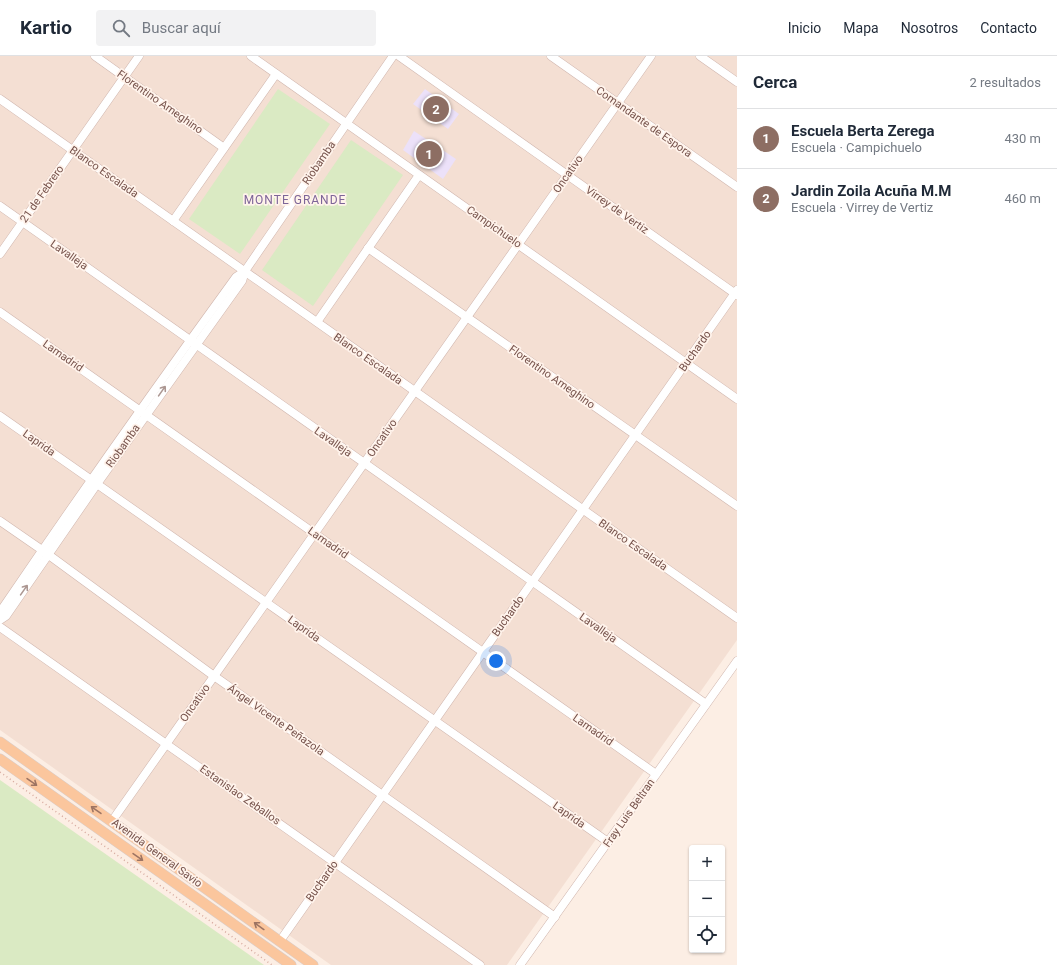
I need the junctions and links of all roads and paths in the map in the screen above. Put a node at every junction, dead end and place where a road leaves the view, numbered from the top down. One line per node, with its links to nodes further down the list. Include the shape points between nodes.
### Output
1 (95, 56): 10 (street, Florentino Ameghino)
2 (139, 56): 10 (street, 21 de Febrero)
3 (251, 56): 9 (street, Campichuelo)
4 (393, 56): 14 (street, Riobamba)
5 (399, 56): 18 (street, Virrey de Vertiz)
6 (551, 56): 13 (street, Comandante de Espora)
7 (652, 56): 13 (street, Oncativo)
8 (700, 56): 11 (street)
9 (276, 74): 14 (street, Campichuelo); 15 (street)
10 (124, 77): 15 (street, Florentino Ameghino); 16 (street, 21 de Febrero)
11 (737, 82)
12 (0, 99): 16 (street, Blanco Escalada)
13 (618, 103): 18 (street, Oncativo); 19 (street, Comandante de Espora)
14 (346, 123): 17 (street, Campichuelo); 26 (street, Riobamba)
15 (224, 148): 21 (street)
16 (73, 151): 21 (street, Blanco Escalada); 22 (street, 21 de Febrero)
17 (419, 175): 23 (street, Campichuelo); 24 (street)
18 (568, 175): 23 (street, Oncativo); 27 (street, Virrey de Vertiz)
19 (737, 187)
20 (0, 206): 22 (street, Lavalleja)
21 (173, 221): 26 (street, Blanco Escalada)
22 (22, 222): 25 (street, 21 de Febrero); 31 (street, Lavalleja)
23 (518, 245): 29 (street, Oncativo); 32 (street, Campichuelo)
24 (368, 248): 29 (street, Florentino Ameghino); 30 (street)
25 (0, 254)
26 (245, 271): 30 (street, Blanco Escalada); 31 (street, Riobamba, via 236,277)
27 (736, 293): 32 (street, Buchardo)
28 (0, 312): 35 (street, Lamadrid)
29 (467, 318): 33 (street, Oncativo); 37 (street, Florentino Ameghino)
30 (317, 322): 33 (street, Blanco Escalada)
31 (193, 342): 35 (street, Riobamba); 38 (street, Lavalleja)
32 (686, 363): 34 (street, Campichuelo); 37 (street, Buchardo)
33 (415, 392): 38 (street, Oncativo); 41 (street, Blanco Escalada)
34 (737, 399)
35 (143, 412): 39 (street, Riobamba); 43 (street, Lamadrid)
36 (0, 416): 39 (street, Laprida)
37 (635, 435): 40 (street, Florentino Ameghino); 41 (street, Buchardo)
38 (364, 463): 43 (street, Oncativo); 45 (street, Lavalleja)
39 (94, 482): 44 (street, Riobamba); 46 (street, Laprida)
40 (737, 506)
41 (583, 510): 45 (street, Buchardo); 48 (street, Blanco Escalada)
42 (0, 521): 44 (street, Ángel Vicente Peñazola)
43 (314, 534): 46 (street, Oncativo); 51 (street, Lamadrid)
44 (45, 552): 47 (street, Riobamba); 49 (street, Riobamba, one-way to 44, via 6,616); 53 (street, Ángel Vicente Peñazola)
45 (532, 582): 51 (street, Buchardo); 54 (street, Lavalleja)
46 (266, 602): 53 (street, Oncativo); 55 (street, Laprida)
47 (0, 612)
48 (737, 618)
49 (0, 620)
50 (0, 627): 57 (street, Estanislao Zeballos)
51 (483, 652): 55 (street, Buchardo); 60 (street, Lamadrid)
52 (737, 661): 54 (street, Fray Luis Beltran)
53 (214, 676): 57 (street, Oncativo); 61 (street, Ángel Vicente Peñazola)
54 (706, 704): 60 (street, Fray Luis Beltran)
55 (435, 720): 61 (street, Buchardo); 63 (street, Laprida)
56 (0, 742): 62 (main road, Avenida General Savio, one-way to 56)
57 (167, 743): 62 (street, Oncativo); 64 (street, Estanislao Zeballos)
58 (0, 759): 68 (main road, Avenida General Savio, one-way to 68)
59 (0, 772): 67 (path)
60 (656, 774): 63 (street, Fray Luis Beltran)
61 (382, 795): 64 (street, Buchardo); 65 (street, Ángel Vicente Peñazola)
62 (112, 821): 66 (main road, Avenida General Savio, one-way to 62)
63 (608, 842): 65 (street, Fray Luis Beltran)
64 (335, 862): 66 (street, Buchardo); 70 (street, Estanislao Zeballos)
65 (555, 917): 71 (street, Fray Luis Beltran)
66 (280, 941): 69 (main road, Avenida General Savio)
67 (272, 965)
68 (291, 965)
69 (313, 965)
70 (480, 965)
71 (520, 965)

